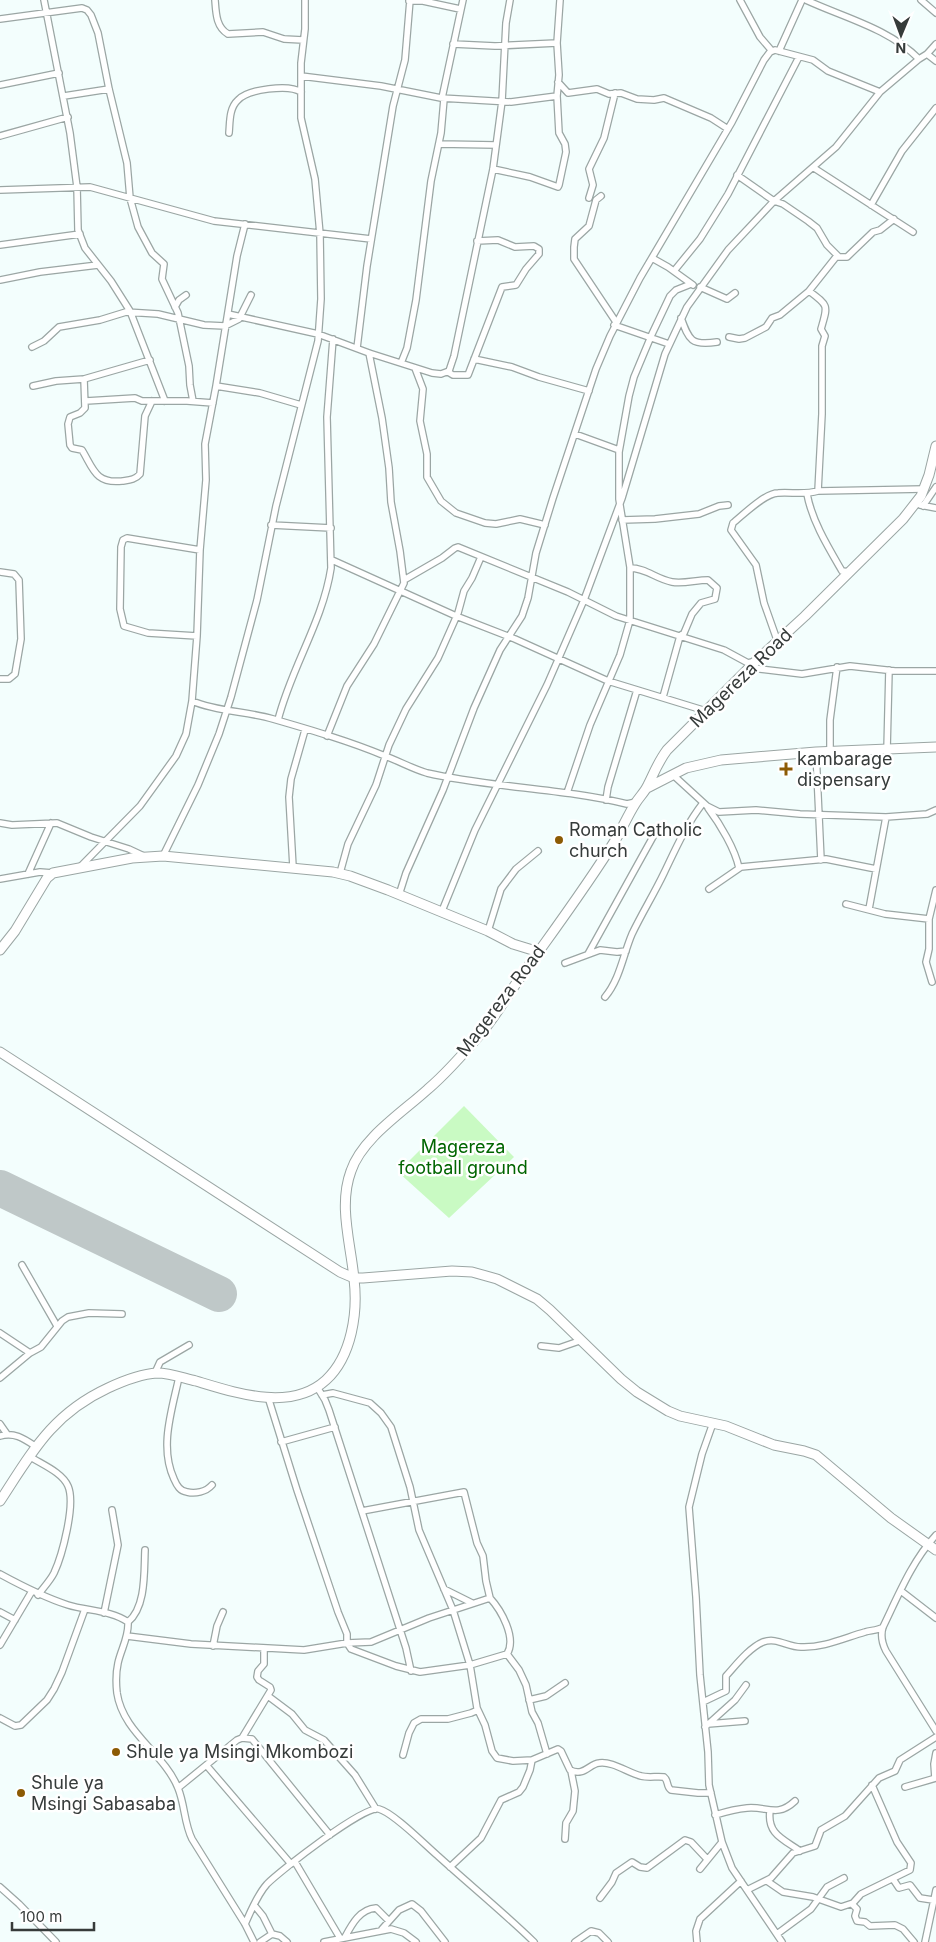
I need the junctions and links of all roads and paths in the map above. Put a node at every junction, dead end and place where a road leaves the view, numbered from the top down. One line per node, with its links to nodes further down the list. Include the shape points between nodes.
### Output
1 (44, 0): 14 (street)
2 (215, 0): 17 (street, via 218,21 226,34 263,32 284,39)
3 (305, 0): 17 (street)
4 (409, 0): 12 (street); 32 (street, via 405,60)
5 (463, 0): 13 (street)
6 (510, 0): 21 (street)
7 (560, 0): 18 (street)
8 (740, 0): 22 (street, via 760,37)
9 (802, 0): 22 (street)
10 (806, 0): 25 (street, via 881,32)
11 (921, 0): 15 (street)
12 (424, 1): 13 (street)
13 (460, 9): 19 (street)
14 (46, 13): 16 (street); 27 (street); 31 (street, via 82,8 89,12 98,33)
15 (936, 13)
16 (0, 19)
17 (303, 40): 28 (street)
18 (557, 43): 21 (street); 29 (street)
19 (453, 44): 21 (street); 38 (street)
20 (936, 44): 23 (street)
21 (506, 45): 39 (street)
22 (775, 51): 24 (street); 42 (street, via 764,60)
23 (927, 54): 25 (street); 26 (street)
24 (799, 57): 34 (street, via 813,60 828,71); 49 (street)
25 (918, 59): 34 (street)
26 (936, 61)
27 (59, 73): 30 (street); 36 (street)
28 (301, 76): 32 (street); 33 (street)
29 (558, 82): 35 (street, via 568,93 597,89); 37 (street)
30 (0, 85)
31 (109, 88): 36 (street); 53 (street, via 127,163)
32 (397, 90): 38 (street); 62 (street)
33 (301, 92): 43 (street, via 285,88 254,92 238,99 231,113); 61 (street, via 301,120 315,179)
34 (880, 92): 47 (street, via 836,147)
35 (615, 93): 42 (street, via 621,92 640,100 666,98); 54 (street, via 604,138 589,169 593,185)
36 (64, 96): 41 (street)
37 (557, 96): 39 (street); 48 (street, via 559,133 566,150 558,187)
38 (443, 98): 39 (street); 45 (street)
39 (502, 101): 46 (street)
40 (936, 108): 56 (street, via 898,157)
41 (68, 117): 44 (street); 50 (street)
42 (728, 129): 66 (street)
43 (229, 133)
44 (0, 136)
45 (439, 144): 46 (street); 95 (street, via 431,181 414,314)
46 (496, 145): 48 (street)
47 (814, 168): 55 (street); 56 (street)
48 (493, 169): 63 (street)
49 (737, 175): 55 (street); 68 (street, via 700,239)
50 (77, 187): 51 (street); 53 (street, via 96,188); 60 (street)
51 (0, 190)
52 (601, 196): 82 (street, via 596,201 589,226 576,239 574,256)
53 (130, 198): 58 (street, via 205,219); 76 (street, via 141,235 164,264 162,278)
54 (589, 198)
55 (774, 202): 65 (street, via 783,204 817,228); 71 (street, via 728,250)
56 (871, 205): 57 (street)
57 (894, 219): 59 (street); 65 (street, via 870,234 847,257)
58 (244, 224): 61 (street); 78 (street)
59 (913, 232)
60 (80, 234): 64 (street); 67 (street, via 85,248)
61 (320, 234): 62 (street); 84 (street)
62 (371, 239): 91 (street)
63 (477, 242): 93 (street, via 498,240 517,247 534,246 539,252 516,285 502,287); 97 (street)
64 (0, 245)
65 (838, 256): 72 (street)
66 (652, 258): 68 (street); 82 (street)
67 (98, 265): 69 (street); 77 (street)
68 (674, 271): 70 (street)
69 (0, 280)
70 (691, 284): 71 (street); 86 (street, via 673,292)
71 (699, 288): 73 (street, via 727,299); 80 (street)
72 (809, 290): 85 (street, via 758,332 741,339); 113 (street, via 826,307 821,330 825,336 822,346)
73 (735, 293)
74 (186, 295): 76 (street)
75 (251, 295): 79 (street)
76 (175, 307): 81 (street)
77 (130, 311): 81 (street); 90 (street, via 59,327); 94 (street)
78 (228, 314): 79 (street); 83 (street)
79 (241, 316): 83 (street); 84 (street)
80 (682, 318): 88 (street, via 693,342); 89 (street)
81 (179, 319): 83 (street, via 204,326); 105 (street)
82 (615, 324): 86 (street); 101 (street)
83 (225, 326): 100 (street)
84 (318, 334): 87 (street); 107 (street)
85 (730, 337)
86 (650, 338): 89 (street); 110 (street, via 632,383)
87 (332, 339): 91 (street); 122 (street, via 328,417)
88 (717, 342)
89 (669, 344): 116 (street)
90 (32, 347)
91 (357, 348): 92 (street)
92 (369, 353): 95 (street); 130 (street, via 382,418)
93 (474, 359): 97 (street, via 468,375); 101 (street)
94 (150, 360): 98 (street); 104 (street)
95 (401, 363): 96 (street)
96 (415, 368): 97 (street, via 436,374); 121 (street, via 423,389 420,421 427,454 426,478 441,501 456,513 485,523 520,519)
97 (448, 372)
98 (84, 379): 99 (street); 102 (street)
99 (33, 386)
100 (216, 386): 106 (street); 107 (street, via 251,391)
101 (589, 391): 108 (street)
102 (86, 401): 103 (street, via 135,398); 103 (street, via 83,410 70,417 70,445 83,451 99,477 112,482 134,479 140,474 145,416)
103 (152, 401): 104 (street)
104 (165, 401): 105 (street)
105 (193, 401): 106 (street)
106 (213, 403): 123 (street, via 205,444 206,480)
107 (301, 405): 120 (street)
108 (575, 434): 110 (street); 121 (street)
109 (936, 446): 112 (street, Magereza Road)
110 (619, 450): 116 (street)
111 (936, 487): 115 (street)
112 (924, 488): 113 (street); 115 (street, Magereza Road)
113 (818, 491): 114 (street)
114 (807, 494): 128 (street, via 835,559 842,571); 138 (street, via 772,494 731,526 756,565 766,608 776,637)
115 (919, 504): 118 (street); 128 (street, Magereza Road)
116 (620, 505): 119 (street); 132 (street)
117 (728, 505): 119 (street, via 699,514)
118 (936, 508)
119 (622, 520): 126 (street)
120 (271, 525): 122 (street); 149 (street, via 257,600)
121 (545, 525): 129 (street)
122 (331, 528): 125 (street)
123 (200, 550): 135 (street); 135 (street, via 126,538 121,543 120,609 124,626 155,634)
124 (481, 557): 129 (street); 130 (street, via 456,548); 133 (street, via 464,590)
125 (332, 560): 131 (street); 151 (street, via 327,590)
126 (630, 568): 134 (street); 136 (street, via 645,570 670,581 704,580 716,586 715,598 701,603)
127 (0, 572): 144 (street, via 14,574 19,580 20,639 14,676)
128 (850, 572): 138 (street, Magereza Road)
129 (532, 576): 132 (street); 137 (street, via 522,616)
130 (404, 580): 131 (street)
131 (401, 590): 133 (street); 153 (street, via 374,644 347,686)
132 (584, 600): 134 (street); 139 (street)
133 (456, 616): 137 (street); 158 (street, via 438,658 406,709)
134 (630, 620): 136 (street); 145 (street)
135 (197, 636): 148 (street)
136 (680, 636): 140 (street, via 727,651 748,663); 147 (street)
137 (509, 638): 139 (street); 160 (street, via 476,701)
138 (781, 638): 140 (street, Magereza Road)
139 (558, 660): 145 (street); 161 (street)
140 (756, 661): 141 (street, via 754,667 794,674); 150 (street, Magereza Road)
141 (837, 667): 142 (street); 157 (street)
142 (889, 670): 143 (street); 155 (street)
143 (936, 670)
144 (0, 678)
145 (608, 681): 146 (street); 163 (street)
146 (637, 690): 147 (street); 164 (street)
147 (663, 697): 150 (street)
148 (192, 701): 149 (street); 173 (street, via 186,734 176,756 140,806)
149 (226, 710): 151 (street); 176 (street, via 198,786)
150 (706, 711): 162 (street, Magereza Road, via 661,757)
151 (278, 720): 152 (street)
152 (305, 730): 153 (street); 178 (street, via 288,797)
153 (327, 736): 158 (street)
154 (936, 747): 155 (street)
155 (886, 750): 157 (street)
156 (816, 752): 157 (street); 159 (street, via 722,760 698,764); 168 (street)
157 (830, 752)
158 (386, 756): 160 (street, via 424,772); 183 (street, via 372,795 348,844)
159 (672, 774): 162 (street); 166 (street)
160 (448, 776): 161 (street); 188 (street)
161 (499, 784): 163 (street); 191 (street, via 472,838)
162 (647, 788): 165 (street, Magereza Road)
163 (566, 793): 164 (street)
164 (606, 800): 165 (street, via 626,804)
165 (636, 802): 196 (street, Magereza Road, via 608,851)
166 (705, 804): 168 (street, via 721,812); 180 (street, via 718,822); 195 (street, via 683,833 641,913)
167 (936, 810): 169 (street)
168 (818, 813): 169 (street); 177 (street)
169 (886, 817): 181 (street)
170 (0, 823): 171 (street)
171 (51, 823): 173 (street, via 64,825); 184 (street)
172 (654, 835): 197 (street)
173 (104, 842): 175 (street); 179 (street)
174 (538, 851): 193 (street, via 516,869 501,889)
175 (146, 856): 176 (street); 179 (street)
176 (163, 856): 178 (street)
177 (822, 860): 180 (street); 181 (street)
178 (293, 867): 183 (street)
179 (79, 868): 182 (street)
180 (739, 868): 186 (street)
181 (876, 868): 190 (street)
182 (53, 873): 184 (street); 194 (street)
183 (340, 873): 188 (street)
184 (28, 874): 185 (street)
185 (0, 879)
186 (709, 889)
187 (936, 890): 192 (street)
188 (399, 895): 191 (street)
189 (846, 904): 190 (street)
190 (869, 908): 192 (street, via 890,915)
191 (442, 911): 193 (street)
192 (929, 919): 199 (street, via 926,962)
193 (488, 931): 196 (street)
194 (0, 950)
195 (626, 951): 197 (street, via 600,950); 200 (street, via 614,985)
196 (538, 952): 203 (street, Magereza Road, via 485,1028 430,1088 376,1136 351,1170 345,1211)
197 (588, 954): 198 (street)
198 (565, 963)
199 (932, 982)
200 (605, 997)
201 (0, 1052): 203 (street, via 282,1236)
202 (22, 1265): 205 (street)
203 (354, 1278): 207 (street, via 452,1271 479,1273 537,1299); 214 (street, Magereza Road, via 354,1308 348,1344)
204 (122, 1314): 205 (street, via 76,1314)
205 (57, 1326): 210 (street, via 46,1342)
206 (0, 1333): 210 (street)
207 (582, 1340): 209 (street, via 559,1348); 216 (street, via 621,1379 651,1402 680,1416)
208 (189, 1345): 211 (street, via 160,1362)
209 (541, 1346)
210 (30, 1354): 213 (street)
211 (155, 1373): 212 (street, Magereza Road); 221 (street, Magereza Road, via 117,1384 88,1398 55,1423)
212 (180, 1377): 215 (street, Magereza Road); 223 (street, via 166,1445 169,1467 178,1487 184,1492 202,1492)
213 (0, 1378)
214 (320, 1391): 215 (street, Magereza Road); 218 (street); 225 (street, via 370,1403 381,1412 393,1432)
215 (268, 1397): 220 (street)
216 (713, 1423): 229 (street, via 816,1456); 260 (street, via 689,1508)
217 (0, 1424): 219 (street)
218 (335, 1427): 220 (street); 227 (street)
219 (3, 1435): 221 (street, via 23,1438)
220 (281, 1442): 249 (street, via 346,1630)
221 (35, 1446): 222 (street, Magereza Road)
222 (29, 1456): 224 (street, Magereza Road); 235 (street, via 62,1478 69,1487 71,1499 59,1561 54,1573)
223 (212, 1485)
224 (0, 1501)
225 (413, 1502): 227 (street); 233 (street, via 420,1530); 236 (street, via 464,1492 483,1556)
226 (112, 1510): 242 (street, via 118,1545)
227 (362, 1511): 247 (street)
228 (936, 1535): 229 (street)
229 (928, 1544): 231 (street); 234 (street)
230 (145, 1550): 245 (street, via 137,1612)
231 (936, 1550)
232 (0, 1574): 235 (street)
233 (444, 1589): 237 (street); 239 (street)
234 (901, 1591): 243 (street); 246 (street)
235 (35, 1593): 238 (street); 244 (street)
236 (490, 1598): 237 (street); 253 (street, via 506,1622 510,1645)
237 (472, 1603): 239 (street)
238 (85, 1610): 242 (street); 262 (street, via 62,1672 47,1700 21,1725 9,1724)
239 (453, 1610): 247 (street); 254 (street)
240 (0, 1612): 244 (street)
241 (223, 1612): 251 (street, via 216,1626)
242 (104, 1613): 245 (street)
243 (936, 1618)
244 (16, 1620): 250 (street)
245 (128, 1622): 248 (street)
246 (883, 1627): 260 (street, via 811,1647 794,1647 771,1640 763,1643 726,1676 726,1691); 265 (street, via 882,1643)
247 (400, 1631): 249 (street, via 371,1642); 255 (street)
248 (127, 1636): 251 (street); 277 (street, via 118,1663 116,1683 123,1713)
249 (347, 1643): 252 (street, via 294,1651); 255 (street, via 354,1652)
250 (0, 1644)
251 (213, 1646): 252 (street)
252 (264, 1648): 258 (street, via 264,1664 257,1677 270,1687)
253 (507, 1654): 254 (street); 259 (street, via 519,1670)
254 (470, 1665): 255 (street, via 429,1672); 261 (street)
255 (411, 1671)
256 (566, 1683): 259 (street, via 546,1696)
257 (746, 1685): 264 (street)
258 (268, 1696): 267 (street); 280 (street, via 292,1714 305,1730 324,1740 354,1775)
259 (529, 1700): 269 (street)
260 (703, 1702): 264 (street)
261 (478, 1710): 270 (street, via 448,1719 418,1720 409,1732); 271 (street, via 497,1758)
262 (0, 1718)
263 (745, 1721): 264 (street)
264 (707, 1726): 278 (street)
265 (936, 1731)
266 (936, 1737): 275 (street, via 909,1753 899,1761 895,1771 884,1774)
267 (242, 1738): 272 (street); 283 (street, via 255,1741)
268 (936, 1753): 274 (street)
269 (547, 1754): 271 (street); 273 (street, via 556,1749 561,1751)
270 (403, 1756)
271 (532, 1760): 289 (street, via 519,1792 501,1800 481,1838)
272 (207, 1766): 277 (street); 288 (street)
273 (571, 1771): 278 (street, via 587,1770 600,1763 610,1764 640,1776 664,1777 671,1790); 284 (street, via 575,1791)
274 (936, 1778): 276 (street)
275 (872, 1785): 286 (street, via 845,1816 821,1830 815,1846); 292 (street, via 897,1842 911,1864 910,1870)
276 (905, 1787)
277 (178, 1788): 304 (street, via 187,1829)
278 (711, 1793): 282 (street)
279 (796, 1802): 281 (street, via 785,1810)
280 (376, 1809): 283 (street, via 361,1813); 289 (street, via 404,1826)
281 (770, 1811): 282 (street, via 746,1808); 286 (street, via 770,1823 775,1834)
282 (715, 1815): 285 (street)
283 (330, 1835): 288 (street)
284 (565, 1839)
285 (722, 1842): 287 (street); 294 (street)
286 (800, 1851): 293 (street, via 791,1854)
287 (707, 1860): 290 (street); 298 (street, via 691,1842 685,1840 647,1868 629,1863 616,1872)
288 (293, 1863): 302 (street, via 266,1886); 308 (street)
289 (450, 1867): 316 (street)
290 (700, 1869)
291 (844, 1878): 299 (street, via 830,1884)
292 (893, 1879): 300 (street, via 899,1888 910,1885 920,1898); 301 (street, via 860,1894)
293 (766, 1881): 296 (street); 299 (street, via 783,1892)
294 (741, 1882): 296 (street); 319 (street, via 700,1919)
295 (0, 1887): 309 (street)
296 (747, 1890): 307 (street)
297 (936, 1890): 300 (street)
298 (600, 1898)
299 (818, 1899): 301 (street, via 841,1907); 307 (street, via 808,1911)
300 (933, 1900): 322 (street)
301 (852, 1904): 321 (street, via 857,1921 874,1927 900,1926)
302 (254, 1905): 304 (street); 306 (street)
303 (389, 1921): 305 (street); 308 (street, via 376,1908 369,1909); 315 (street, via 399,1910 412,1904)
304 (245, 1924): 310 (street)
305 (382, 1930): 308 (street); 314 (street, via 398,1930)
306 (272, 1934): 311 (street); 312 (street)
307 (777, 1934): 320 (street)
308 (342, 1937): 313 (street)
309 (56, 1942)
310 (254, 1942)
311 (260, 1942)
312 (287, 1942)
313 (324, 1942)
314 (416, 1942)
315 (445, 1942)
316 (534, 1942)
317 (575, 1942): 318 (street, via 591,1931 599,1932)
318 (608, 1942)
319 (697, 1942)
320 (782, 1942)
321 (914, 1942)
322 (925, 1942)

